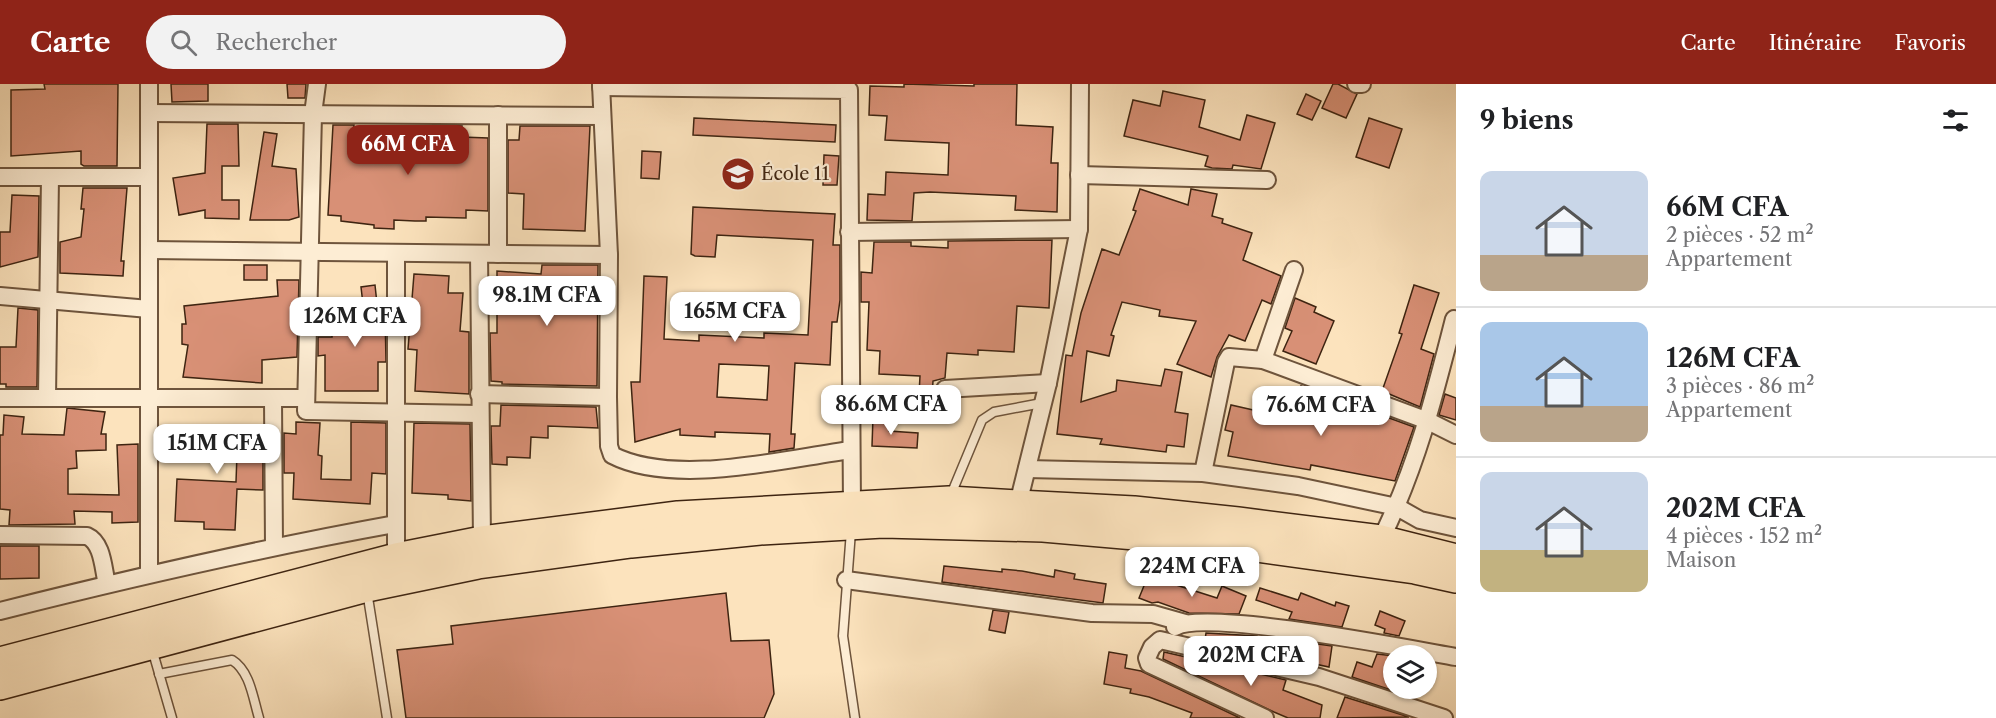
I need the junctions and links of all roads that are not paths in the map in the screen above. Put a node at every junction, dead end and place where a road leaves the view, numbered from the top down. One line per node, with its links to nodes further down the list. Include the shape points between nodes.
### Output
1 (149, 84): 7 (street)
2 (317, 84): 8 (street)
3 (1080, 84): 11 (street)
4 (1356, 84): 5 (street)
5 (1362, 84)
6 (601, 86): 10 (street); 17 (street, via 849,90)
7 (149, 113): 8 (street); 14 (street)
8 (313, 114): 9 (street); 19 (street)
9 (498, 115): 10 (street); 22 (street)
10 (602, 116): 23 (street)
11 (1079, 175): 15 (street); 16 (street)
12 (0, 177): 13 (street)
13 (50, 177): 14 (street); 26 (street)
14 (149, 177): 18 (street)
15 (1267, 180)
16 (1079, 229): 17 (street); 30 (street)
17 (849, 232): 44 (street)
18 (149, 250): 19 (street); 27 (street)
19 (310, 252): 20 (street); 37 (street)
20 (396, 253): 21 (street); 40 (street)
21 (479, 254): 22 (street); 32 (street)
22 (498, 254): 23 (street)
23 (609, 255): 34 (street)
24 (1294, 270): 29 (street)
25 (0, 296): 26 (street)
26 (48, 302): 27 (street); 33 (street)
27 (149, 309): 36 (street)
28 (1454, 319): 42 (street)
29 (1263, 360): 42 (street); 46 (street, via 1234,357 1226,362)
30 (1048, 383): 31 (street); 39 (street)
31 (945, 388)
32 (479, 394): 34 (street); 41 (street)
33 (47, 397): 35 (street); 36 (street)
34 (608, 397): 44 (street, via 612,455 663,470 702,470)
35 (0, 398)
36 (149, 398): 38 (street); 59 (street)
37 (305, 398): 38 (street); 40 (street, via 306,411 310,412)
38 (273, 399): 56 (street)
39 (1042, 403): 45 (street); 47 (lane, via 994,412 982,420)
40 (394, 413): 41 (street); 51 (street)
41 (479, 414): 55 (street)
42 (1428, 421): 43 (street); 49 (street)
43 (1456, 435)
44 (851, 450): 50 (street)
45 (1027, 469): 46 (street); 48 (street)
46 (1203, 472): 49 (street, via 1298,486)
47 (949, 500): 48 (highway); 50 (highway)
48 (1018, 504): 54 (highway, via 1134,510)
49 (1397, 507): 52 (street, via 1420,520); 54 (street)
50 (852, 516): 55 (highway, via 678,515); 60 (highway, via 1227,544); 61 (lane); 63 (highway, via 478,565)
51 (395, 524): 56 (street); 57 (street)
52 (1456, 528)
53 (0, 535): 62 (street, via 87,536 98,546)
54 (1381, 539): 58 (highway)
55 (482, 540): 57 (highway)
56 (274, 546): 59 (street)
57 (396, 557): 69 (highway)
58 (1456, 558)
59 (149, 573): 62 (street)
60 (1456, 579)
61 (846, 580): 65 (street, via 1092,613 1153,614); 75 (lane, via 843,636)
62 (107, 584): 64 (street)
63 (367, 588): 67 (highway); 74 (lane)
64 (0, 611)
65 (1185, 622): 66 (street); 68 (street, via 1324,633)
66 (1160, 640): 76 (street, via 1152,647 1147,658 1149,664); 77 (street, via 1310,675)
67 (151, 646): 70 (lane); 71 (highway)
68 (1456, 657)
69 (0, 661)
70 (159, 674): 72 (lane); 73 (lane, via 232,660 246,676)
71 (0, 686)
72 (172, 718)
73 (259, 718)
74 (387, 718)
75 (855, 718)
76 (1265, 718)
77 (1444, 718)

